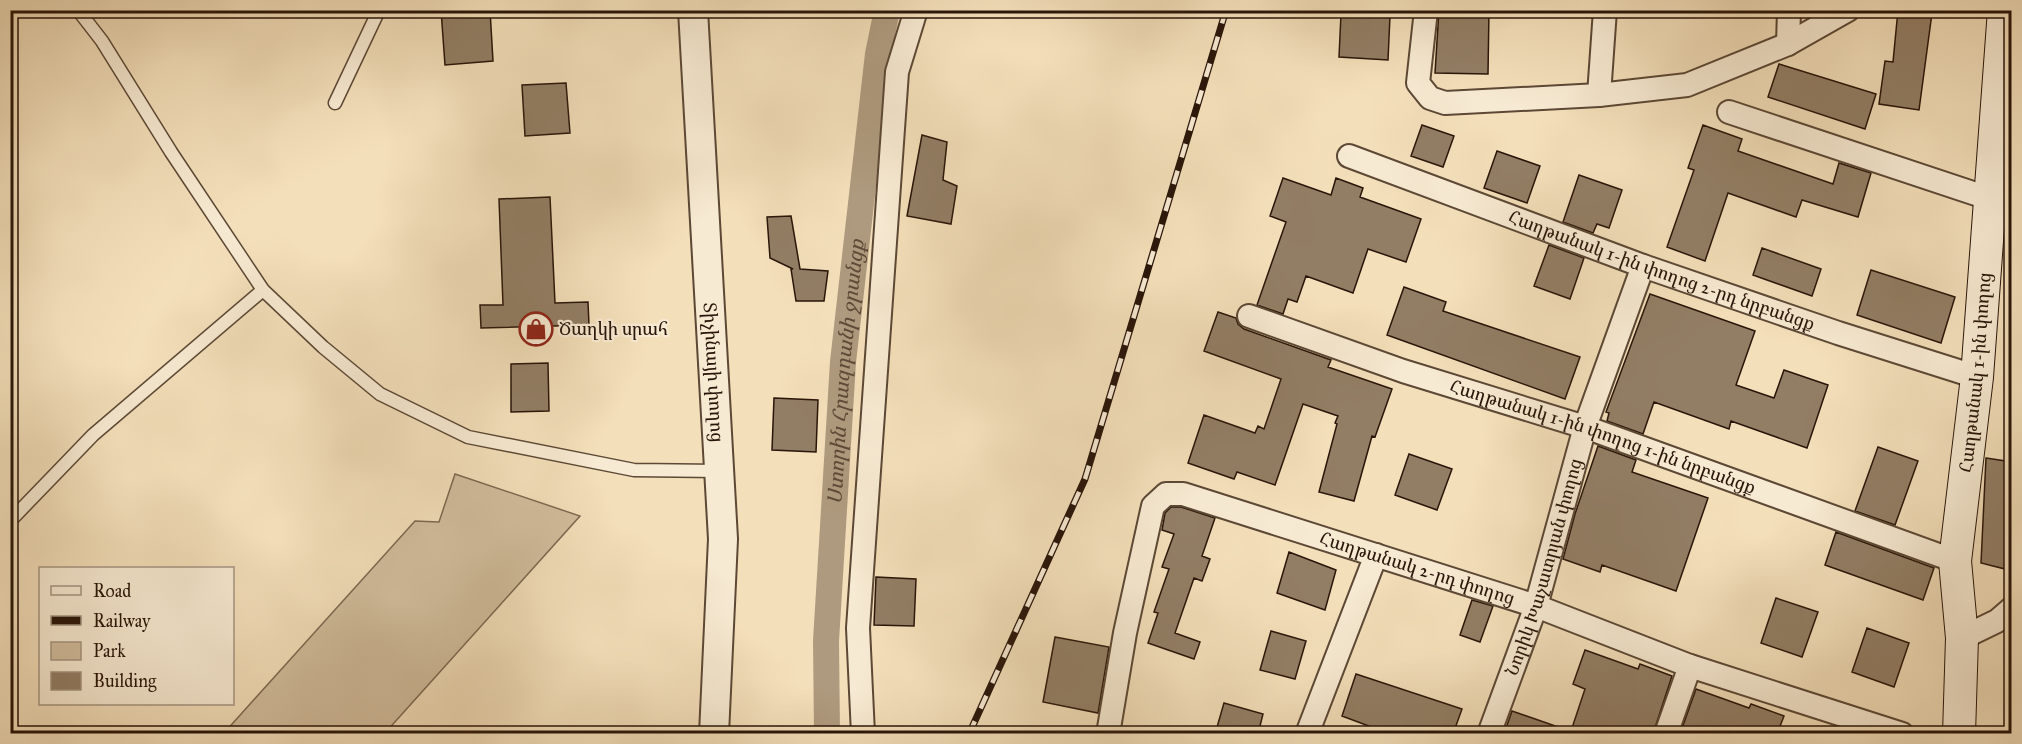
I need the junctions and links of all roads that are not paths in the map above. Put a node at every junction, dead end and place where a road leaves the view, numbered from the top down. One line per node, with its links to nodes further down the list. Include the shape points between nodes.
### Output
1 (78, 10): 17 (lane, via 102,41)
2 (379, 10): 12 (lane)
3 (693, 10): 21 (street, Տիչինայի փողոց)
4 (916, 10): 30 (street, via 897,72 858,628)
5 (1426, 10): 11 (street, via 1418,83 1430,98 1445,103)
6 (1605, 10): 11 (street)
7 (1789, 10): 10 (street)
8 (1848, 10): 10 (street)
9 (2004, 10): 15 (main road, Հաղթանակ 1-ին փողոց)
10 (1788, 44): 11 (street, via 1687,85)
11 (1599, 95)
12 (335, 103)
13 (1729, 112): 15 (street)
14 (1349, 156): 16 (street, Հաղթանակ 1-ին փողոց 2-րդ նրբանցք)
15 (1991, 199): 19 (main road, Հաղթանակ 1-ին փողոց)
16 (1643, 266): 19 (street, Հաղթանակ 1-ին փողոց 2-րդ նրբանցք); 20 (street, Նորիկ Խաչատրյան փողոց)
17 (262, 290): 21 (lane, via 380,394 468,437 634,470); 22 (lane, via 93,435)
18 (1249, 316): 20 (street, Հաղթանակ 1-ին փողոց 1-ին նրբանցք, via 1404,371)
19 (1977, 377): 24 (main road, Հաղթանակ 1-ին փողոց)
20 (1585, 427): 24 (street, Հաղթանակ 1-ին փողոց 1-ին նրբանցք); 25 (street, Նորիկ Խաչատրյան փողոց)
21 (719, 471): 29 (street, Տիչինայի փողոց, via 723,539)
22 (10, 521)
23 (1376, 555): 25 (street, Հաղթանակ 2-րդ փողոց); 31 (street, Հաղթանակ 2-րդ փողոց, via 1183,494 1166,494 1153,507); 32 (street)
24 (1955, 561): 27 (main road, Հաղթանակ 1-ին փողոց)
25 (1536, 606): 28 (street, Հաղթանակ 2-րդ փողոց); 33 (street, Նորիկ Խաչատրյան փողոց)
26 (2012, 608): 27 (street, via 1997,621)
27 (1962, 638): 36 (main road, Հաղթանակ 1-ին փողոց)
28 (1690, 666): 34 (street); 35 (street, Հաղթանակ 2-րդ փողոց)
29 (714, 734)
30 (863, 734)
31 (1108, 734)
32 (1307, 734)
33 (1490, 734)
34 (1666, 734)
35 (1902, 734)
36 (1959, 734)

